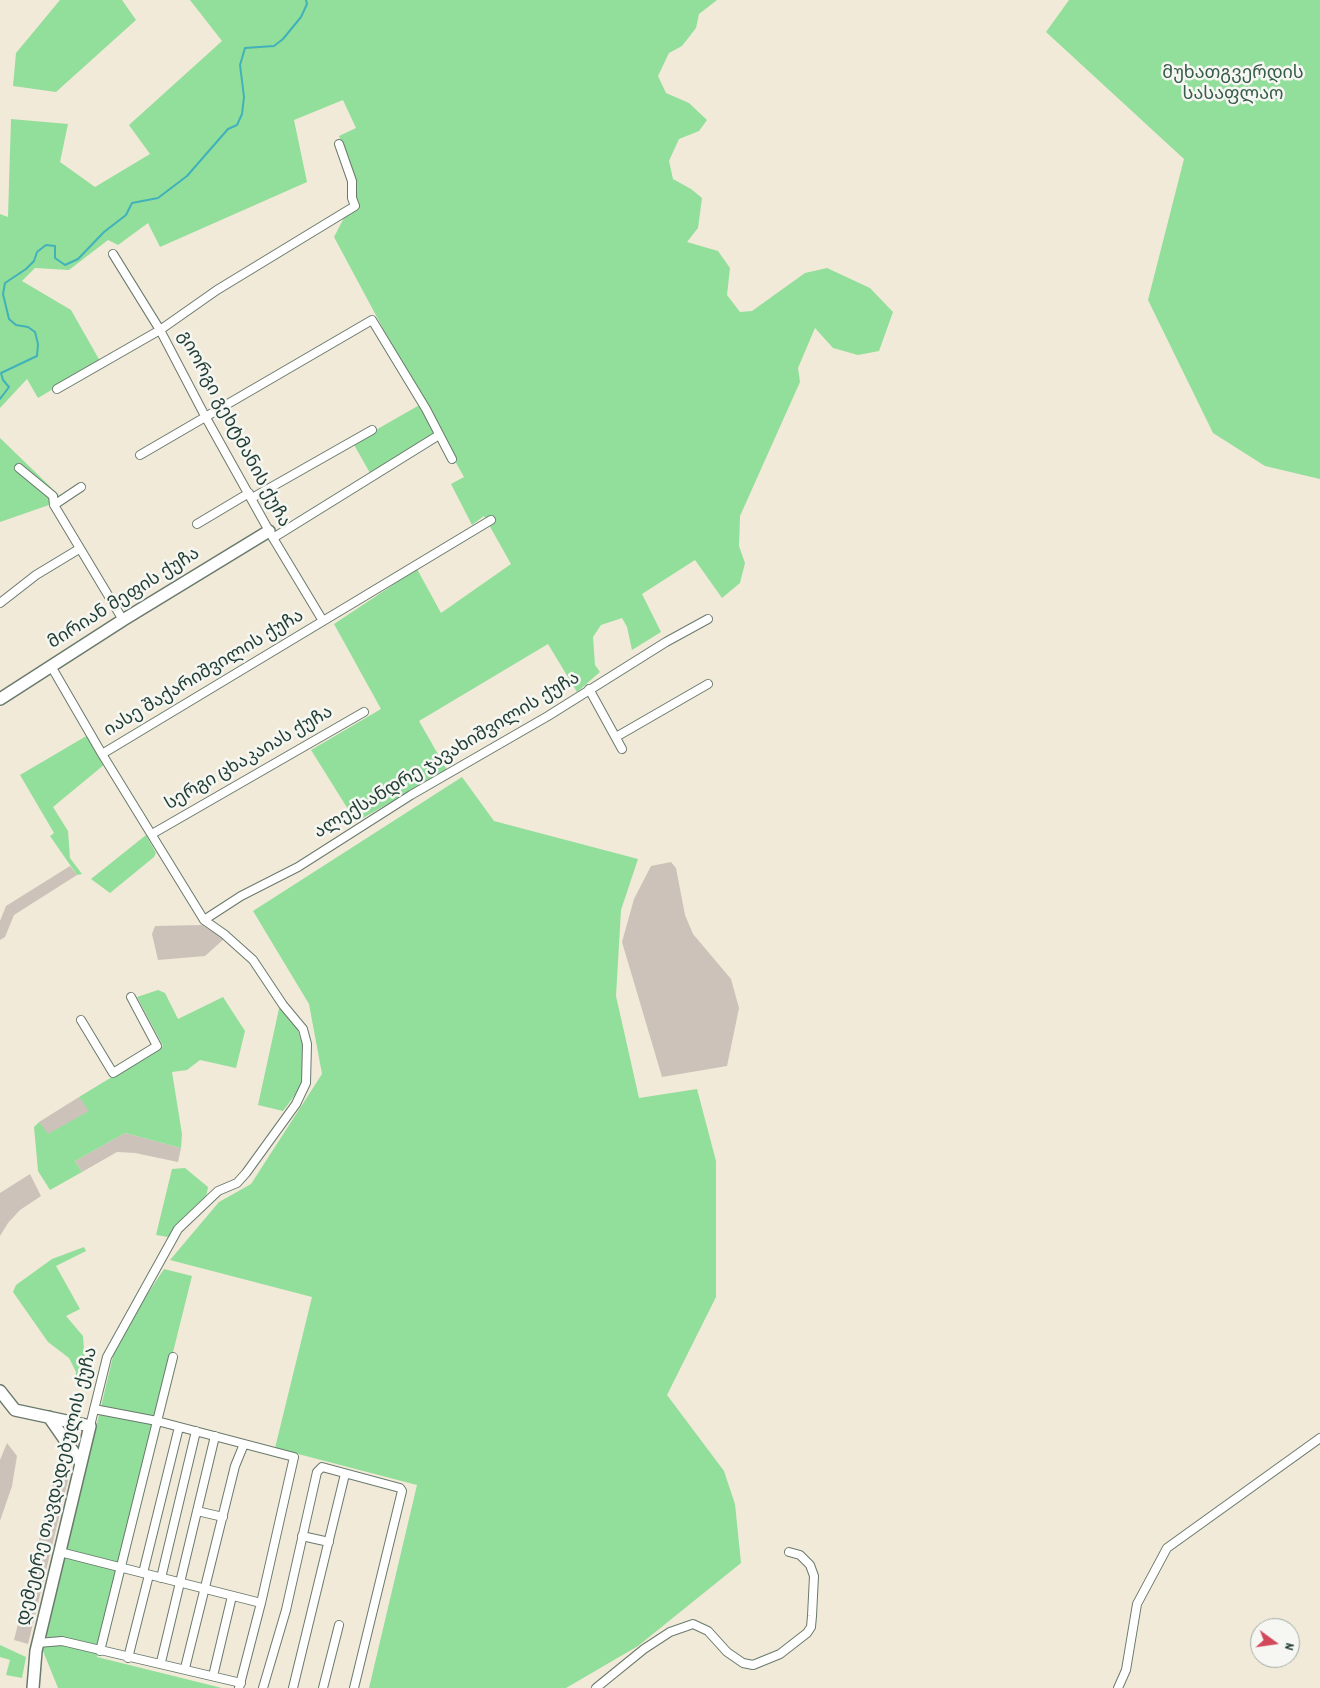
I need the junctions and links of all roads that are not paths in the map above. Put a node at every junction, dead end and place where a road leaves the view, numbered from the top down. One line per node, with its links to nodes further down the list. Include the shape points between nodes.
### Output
1 (339, 144): 3 (street, via 352,181 355,206 217,290)
2 (113, 254): 3 (street, გიორგი გეხტმანის ქუჩა)
3 (160, 330): 4 (street); 5 (street, გიორგი გეხტმანის ქუჩა)
4 (57, 390)
5 (205, 416): 7 (street, via 372,320); 8 (street); 12 (street, გიორგი გეხტმანის ქუჩა)
6 (372, 430): 12 (street)
7 (439, 435): 9 (street); 16 (street)
8 (140, 455)
9 (452, 459)
10 (19, 468): 13 (street, via 49,490)
11 (81, 487): 13 (street)
12 (250, 496): 15 (street); 16 (street, გიორგი გეხტმანის ქუჩა)
13 (54, 505): 17 (street)
14 (492, 520): 21 (street, იასე შაქარიშვილის ქუჩა)
15 (197, 524)
16 (271, 534): 20 (street, მირიან მეფის ქუჩა); 21 (street, გიორგი გეხტმანის ქუჩა)
17 (79, 549): 18 (street, via 36,575); 20 (street)
18 (0, 604)
19 (708, 619): 24 (street, ალექსანდრე ჯავახიშვილის ქუჩა)
20 (123, 620): 22 (street, მირიან მეფის ქუჩა)
21 (323, 621): 29 (street, იასე შაქარიშვილის ქუჩა)
22 (51, 666): 25 (street, მირიან მეფის ქუჩა); 29 (street, დემეტრე თავდადებულის ქუჩა)
23 (708, 684): 27 (street)
24 (589, 689): 27 (street); 31 (street, ალექსანდრე ჯავახიშვილის ქუჩა)
25 (0, 700)
26 (364, 712): 30 (street, სერგი ცხაკაიას ქუჩა)
27 (616, 736): 28 (street)
28 (622, 749)
29 (102, 754): 30 (street, დემეტრე თავდადებულის ქუჩა)
30 (152, 834): 31 (street, დემეტრე თავდადებულის ქუჩა)
31 (204, 920): 36 (street, დემეტრე თავდადებულის ქუჩა, via 253,960 282,1005 303,1028 307,1044 306,1083 296,1104 239,1184 218,1191 178,1229 107,1357)
32 (132, 997): 33 (street, via 157,1046 113,1073)
33 (81, 1020)
34 (173, 1357): 38 (street)
35 (0, 1391): 37 (street, via 16,1410)
36 (94, 1409): 38 (street); 39 (street, დემეტრე თავდადებულის ქუჩა)
37 (50, 1417): 39 (street); 45 (street)
38 (157, 1421): 40 (street); 53 (street)
39 (90, 1426): 45 (street, დემეტრე თავდადებულის ქუჩა)
40 (179, 1427): 41 (street); 54 (street)
41 (196, 1431): 42 (street); 55 (street)
42 (215, 1436): 44 (street); 47 (street)
43 (1320, 1438): 74 (street, via 1168,1548 1137,1604 1126,1670)
44 (244, 1444): 48 (street, via 235,1466); 59 (street, via 294,1457)
45 (81, 1463): 51 (street, დემეტრე თავდადებულის ქუჩა)
46 (346, 1474): 49 (street, via 319,1468); 50 (street); 72 (street, via 400,1488 402,1495)
47 (197, 1511): 48 (street); 56 (street)
48 (223, 1517): 57 (street)
49 (302, 1536): 50 (street); 69 (street, via 286,1610)
50 (329, 1542): 70 (street)
51 (60, 1552): 53 (street); 61 (street, დემეტრე თავდადებულის ქუჩა)
52 (789, 1552): 73 (street, via 800,1555 810,1565 814,1576 812,1616 807,1633 780,1654 753,1665 743,1664 708,1631 693,1624 670,1632 644,1649)
53 (121, 1567): 54 (street); 62 (street)
54 (146, 1574): 55 (street); 63 (street)
55 (161, 1578): 56 (street)
56 (180, 1583): 57 (street); 64 (street)
57 (205, 1589): 58 (street); 65 (street)
58 (232, 1596): 59 (street); 66 (street)
59 (261, 1603): 67 (street)
60 (339, 1625): 71 (street)
61 (38, 1643): 62 (street, via 62,1641); 68 (street, დემეტრე თავდადებულის ქუჩა)
62 (100, 1651): 63 (street)
63 (128, 1658): 64 (street)
64 (161, 1662): 65 (street)
65 (185, 1668): 66 (street)
66 (213, 1676): 67 (street)
67 (240, 1685)
68 (33, 1688)
69 (263, 1688)
70 (293, 1688)
71 (323, 1688)
72 (354, 1688)
73 (596, 1688)
74 (1118, 1688)

